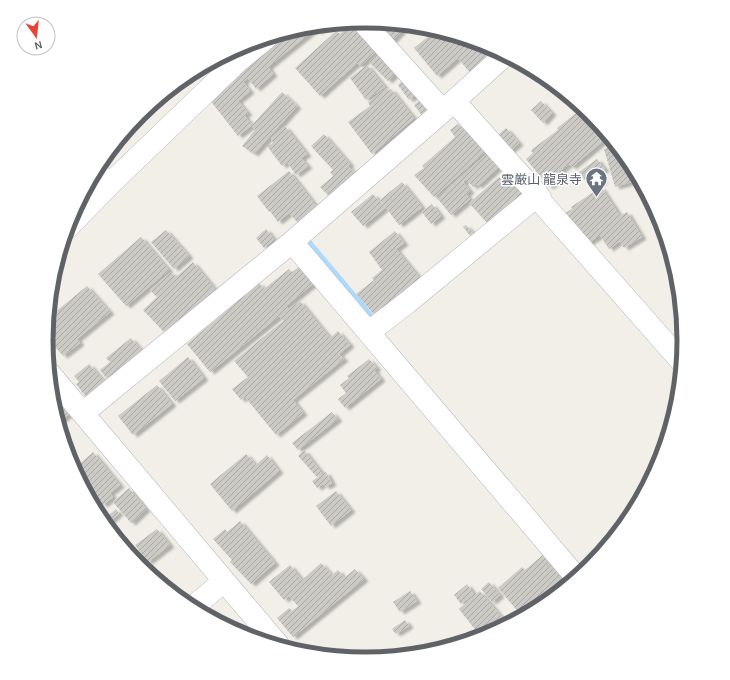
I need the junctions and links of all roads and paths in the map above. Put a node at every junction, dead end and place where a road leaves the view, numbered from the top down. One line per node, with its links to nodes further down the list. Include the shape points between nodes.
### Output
1 (369, 28): 4 (street)
2 (252, 50): 5 (street)
3 (501, 59): 4 (street)
4 (449, 106): 6 (street); 8 (street)
5 (103, 177): 7 (street)
6 (538, 195): 9 (street); 10 (street, via 542,203)
7 (84, 203)
8 (292, 242): 9 (street); 12 (street)
9 (369, 332): 13 (street)
10 (676, 355)
11 (56, 381): 12 (street)
12 (83, 413): 14 (street)
13 (573, 573)
14 (224, 581): 15 (street); 16 (street)
15 (198, 603)
16 (271, 637)

